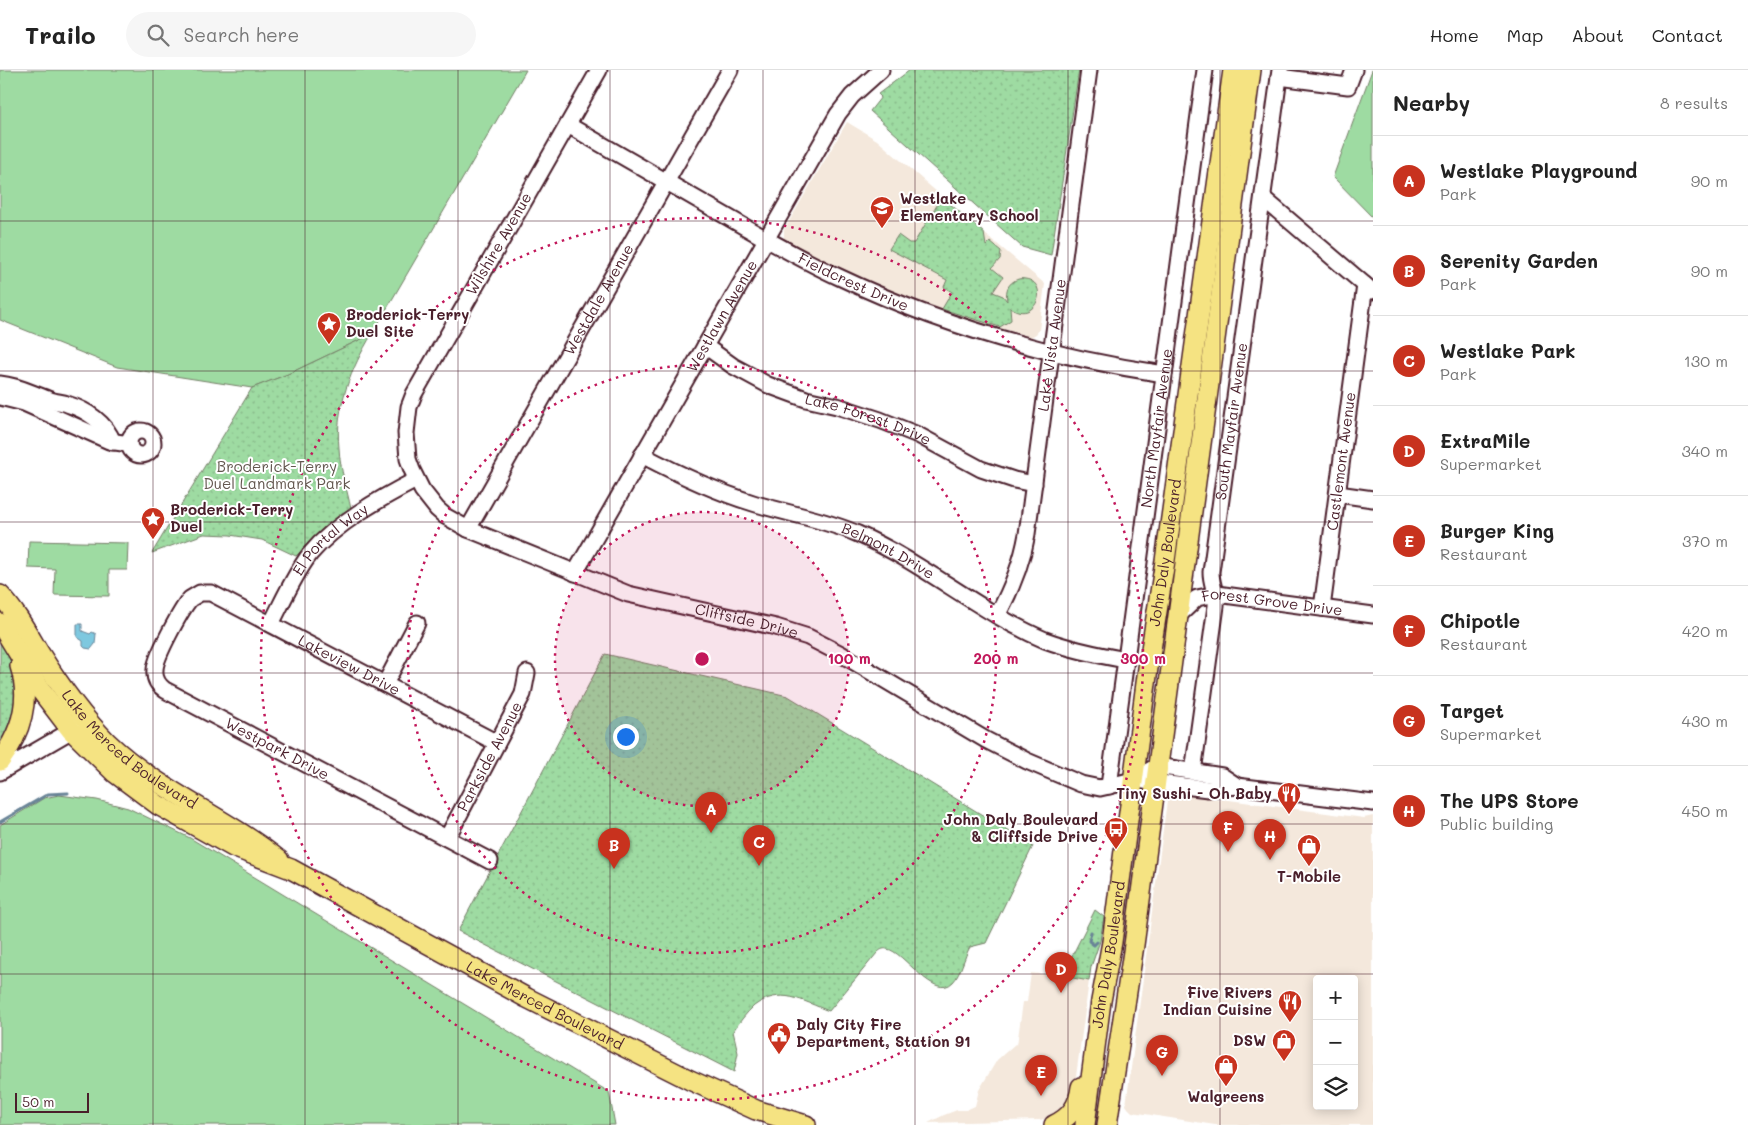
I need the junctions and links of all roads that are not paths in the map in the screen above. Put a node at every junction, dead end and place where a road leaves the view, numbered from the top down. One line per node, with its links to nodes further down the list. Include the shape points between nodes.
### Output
1 (599, 70): 10 (street, Wilshire Avenue)
2 (730, 70): 11 (street, Westdale Avenue)
3 (882, 70): 13 (street, Westlawn Avenue, via 852,96 838,114)
4 (1089, 70): 16 (street, Lake Vista Avenue)
5 (1205, 70): 17 (street, North Mayfair Avenue)
6 (1233, 70): 48 (main road, John Daly Boulevard)
7 (1252, 70): 33 (main road, John Daly Boulevard)
8 (1354, 70): 9 (street, via 1348,86)
9 (1279, 74): 12 (street, South Mayfair Avenue)
10 (568, 125): 11 (street, Fieldcrest Drive); 21 (street, Wilshire Avenue, via 414,394 406,420 406,433 408,458)
11 (667, 182): 13 (street, Fieldcrest Drive); 25 (street, Westdale Avenue)
12 (1263, 198): 14 (street); 28 (street, South Mayfair Avenue, via 1211,572)
13 (766, 239): 15 (street, Westlawn Avenue); 16 (street, Fieldcrest Drive, via 838,277 929,316)
14 (1369, 288): 23 (street, Castlemont Avenue)
15 (705, 346): 20 (street, Westlawn Avenue); 22 (street, Lake Forest Drive, via 768,385 880,420 981,469)
16 (1052, 353): 17 (street, Fieldcrest Drive); 22 (street, Lake Vista Avenue)
17 (1164, 374): 38 (street, North Mayfair Avenue)
18 (0, 384): 19 (street, via 20,387 47,399 72,405 103,424 121,443 24,403)
19 (0, 397)
20 (642, 455): 26 (street, Westlawn Avenue); 31 (street, Belmont Drive, via 697,483 734,497 821,520 858,534)
21 (416, 480): 25 (street, Cliffside Drive, via 437,509); 36 (street, El Portal Way, via 362,512 319,545 301,567)
22 (1034, 484): 31 (street, Lake Vista Avenue, via 1022,560)
23 (1338, 494): 24 (street); 30 (street, Castlemont Avenue)
24 (1373, 499)
25 (468, 529): 26 (street, Cliffside Drive)
26 (575, 573): 49 (street, Cliffside Drive, via 628,594 776,627 808,638 1006,750 1081,784 1100,788)
27 (200, 593): 36 (street, Lakeview Drive, via 217,595); 52 (street, Westpark Drive, via 186,604 157,660 155,678 161,686)
28 (1216, 594): 30 (street, Forest Grove Drive); 33 (street, Forest Grove Drive, via 1197,598); 46 (street, South Mayfair Avenue)
29 (0, 595): 41 (main road, Lake Merced Boulevard, via 14,610)
30 (1322, 608): 32 (street, Forest Grove Drive)
31 (998, 614): 38 (street, Belmont Drive, via 1030,633 1058,644)
32 (1373, 615)
33 (1178, 616): 47 (main road, John Daly Boulevard)
34 (0, 623): 37 (main road, Lake Merced Boulevard)
35 (417, 623): 40 (street)
36 (270, 624): 40 (street, Lakeview Drive)
37 (14, 646): 42 (main road, Lake Merced Boulevard, via 42,692); 44 (main road, via 24,683 24,705 16,734)
38 (1126, 660): 49 (street, North Mayfair Avenue)
39 (527, 673): 43 (street, Parkside Avenue, via 523,694)
40 (385, 684): 43 (street, Lakeview Drive)
41 (86, 719): 42 (street); 54 (main road, Lake Merced Boulevard, via 149,777 251,838)
42 (71, 730): 45 (street); 54 (main road, Lake Merced Boulevard, via 107,766 158,805 233,847)
43 (497, 744): 52 (street, Parkside Avenue)
44 (0, 761)
45 (0, 772)
46 (1193, 772): 47 (street); 50 (street, via 1222,776)
47 (1156, 774): 48 (street, Cliffside Drive); 50 (street, via 1208,788); 59 (main road, John Daly Boulevard)
48 (1133, 780): 49 (street, Cliffside Drive); 55 (main road, John Daly Boulevard)
49 (1109, 786)
50 (1237, 786): 51 (street)
51 (1373, 802)
52 (446, 838): 53 (street, Westpark Drive)
53 (490, 861)
54 (291, 869): 56 (main road, Lake Merced Boulevard, via 527,998 690,1080 756,1110)
55 (1103, 992): 57 (main road, via 1091,1017 1079,1101 1071,1113); 58 (main road, John Daly Boulevard)
56 (806, 1125)
57 (1054, 1125)
58 (1085, 1125)
59 (1107, 1125)

